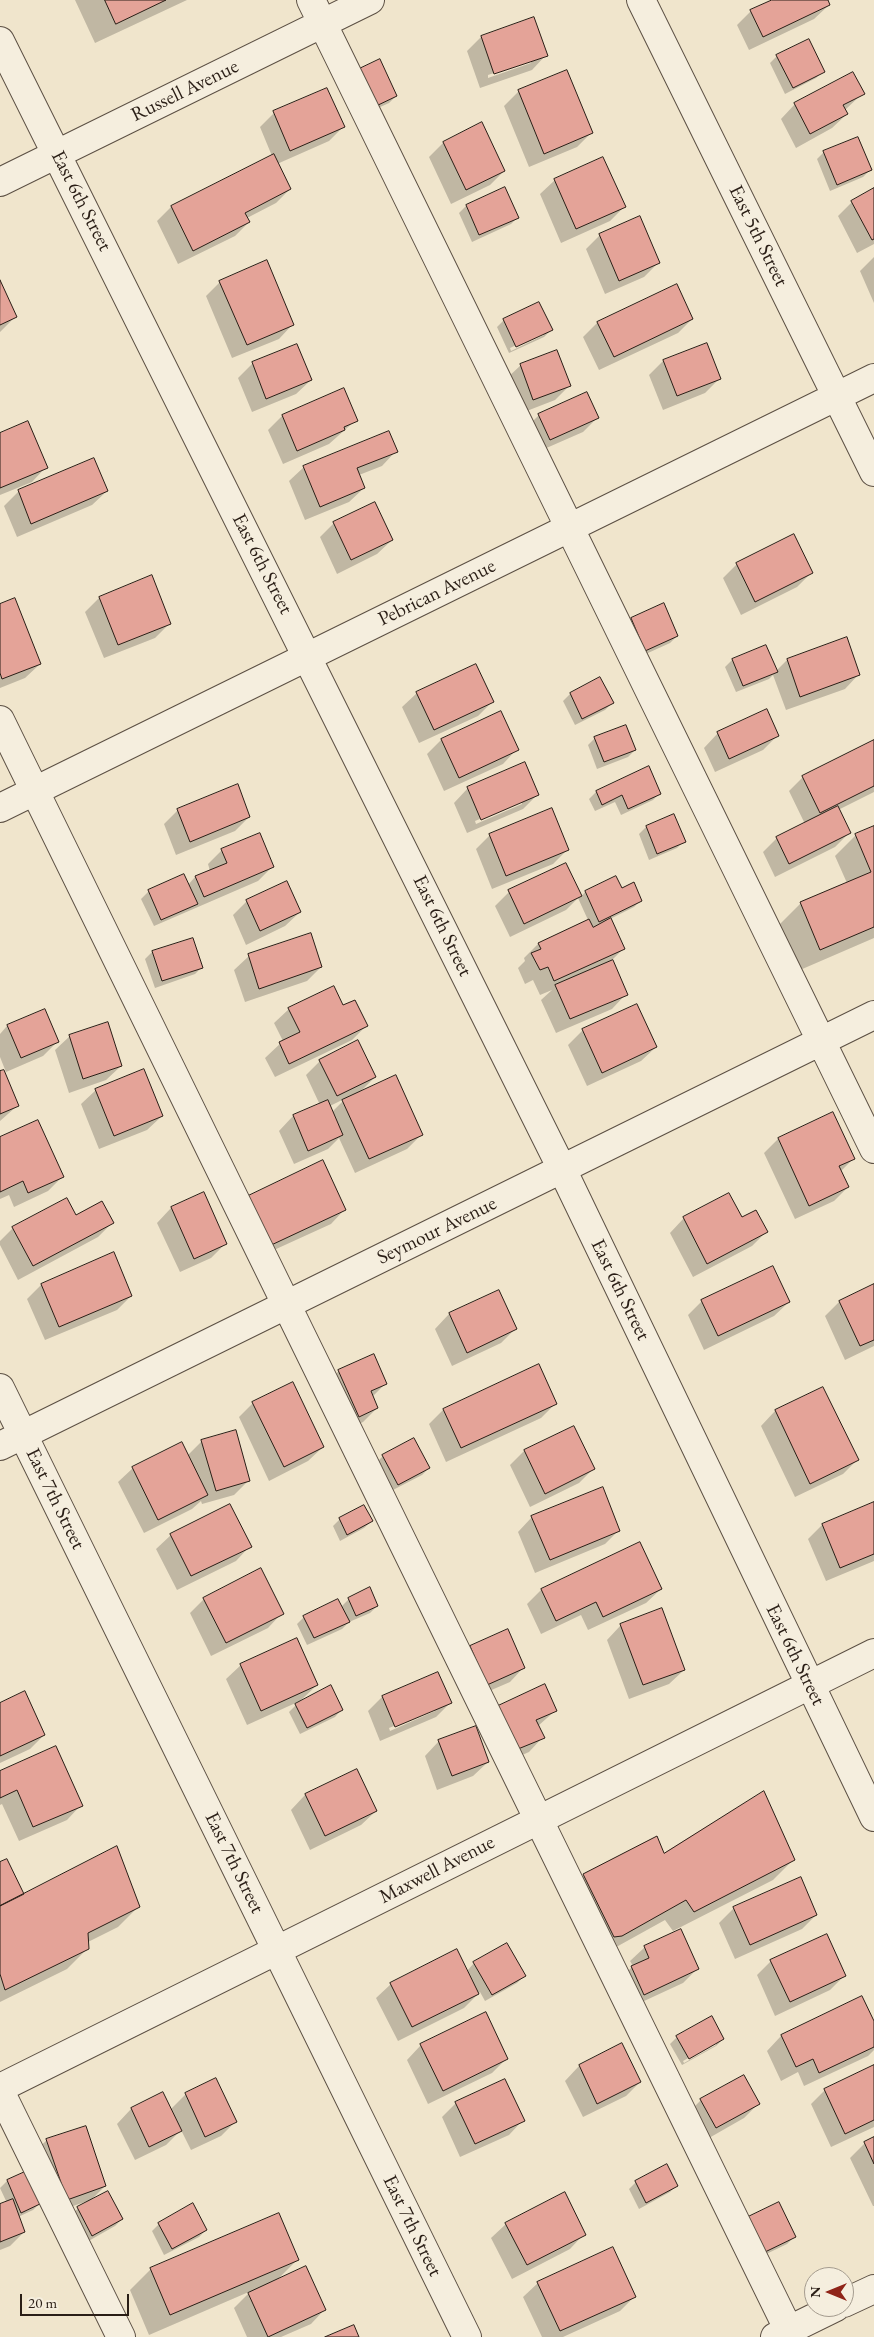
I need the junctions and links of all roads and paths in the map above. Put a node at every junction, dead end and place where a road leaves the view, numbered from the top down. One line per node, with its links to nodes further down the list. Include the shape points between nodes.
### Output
1 (370, 0): 3 (street, Russell Avenue)
2 (641, 0): 8 (street, East 5th Street)
3 (317, 12): 5 (street, Russell Avenue); 10 (street)
4 (0, 41): 5 (street, East 6th Street)
5 (58, 154): 6 (street, Russell Avenue); 11 (street, East 6th Street)
6 (0, 182)
7 (874, 378): 8 (street, Pebrican Avenue)
8 (837, 396): 9 (street, East 5th Street); 10 (street, Pebrican Avenue)
9 (874, 472)
10 (570, 528): 11 (street, Pebrican Avenue); 16 (street)
11 (308, 656): 13 (street, Pebrican Avenue); 18 (street, East 6th Street)
12 (0, 720): 13 (street)
13 (34, 791): 14 (street, Pebrican Avenue); 19 (street)
14 (0, 808)
15 (874, 1015): 16 (street, Seymour Avenue)
16 (821, 1041): 17 (street); 18 (street, Seymour Avenue)
17 (874, 1149)
18 (562, 1169): 19 (street, Seymour Avenue); 23 (street, East 6th Street)
19 (287, 1305): 21 (street, Seymour Avenue); 25 (street)
20 (0, 1388): 21 (street, East 7th Street)
21 (12, 1441): 26 (street, East 7th Street)
22 (874, 1653): 23 (street, Maxwell Avenue)
23 (809, 1685): 24 (street, East 6th Street); 25 (street, Maxwell Avenue)
24 (874, 1817)
25 (539, 1820): 26 (street, Maxwell Avenue); 31 (street)
26 (277, 1951): 27 (street, Maxwell Avenue); 33 (street, East 7th Street)
27 (0, 2090): 32 (street)
28 (874, 2288): 29 (street)
29 (854, 2298)
30 (818, 2317): 31 (street)
31 (785, 2335)
32 (121, 2337)
33 (467, 2337)

